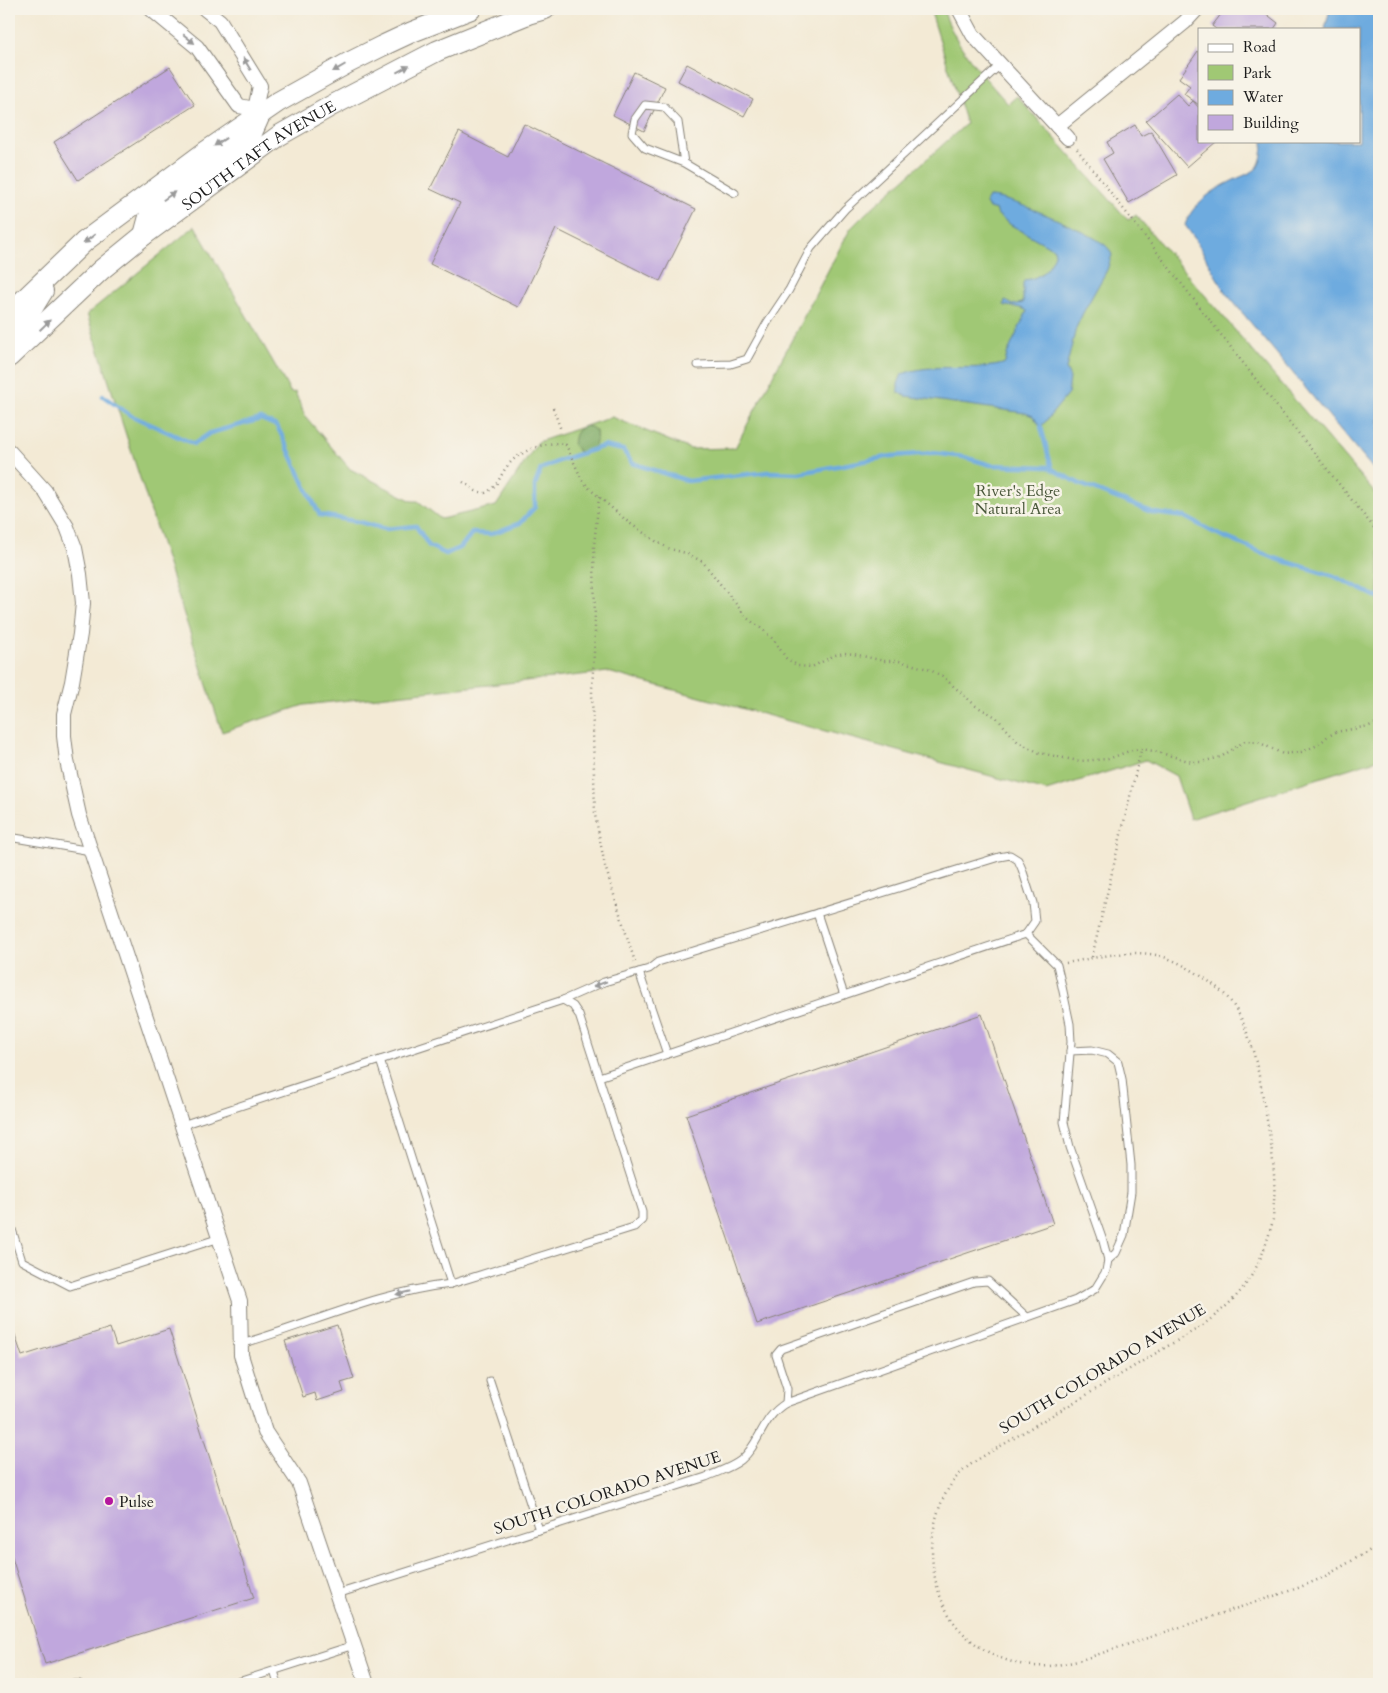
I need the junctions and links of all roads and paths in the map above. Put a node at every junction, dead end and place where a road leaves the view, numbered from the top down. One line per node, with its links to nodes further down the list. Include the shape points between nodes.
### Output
1 (151, 9): 9 (street, one-way to 9, via 197,46 239,106)
2 (204, 9): 9 (street, one-way to 2, via 260,86 220,21)
3 (471, 9): 9 (main road, SOUTH TAFT AVENUE, one-way to 9, via 412,32)
4 (545, 9): 8 (main road, SOUTH TAFT AVENUE, one-way to 4, via 437,52)
5 (959, 9): 7 (street, via 973,34)
6 (1197, 9): 10 (street)
7 (1000, 65): 10 (street); 19 (lane, via 845,209 811,248 747,359 731,364)
8 (373, 84): 9 (main road, via 342,86 292,114); 14 (main road, SOUTH TAFT AVENUE, via 280,135)
9 (257, 112): 14 (main road, one-way to 9, via 151,209 248,142); 15 (main road, SOUTH TAFT AVENUE, one-way to 15, via 86,241)
10 (1057, 126): 11 (street)
11 (1068, 138): 25 (path)
12 (684, 163): 12 (lane, via 678,122 664,107 645,105 635,119 632,133 645,148); 13 (lane)
13 (735, 193)
14 (144, 235): 18 (main road, SOUTH TAFT AVENUE, one-way to 14, via 101,270)
15 (55, 269): 16 (main road, SOUTH TAFT AVENUE); 17 (main road, via 27,317)
16 (9, 314)
17 (9, 334)
18 (9, 357)
19 (698, 365)
20 (553, 408): 21 (path)
21 (561, 430)
22 (9, 451): 29 (street, via 45,491 67,527 75,548 83,604 64,714 64,736 79,816)
23 (463, 482): 24 (path, via 485,493 494,488 506,468 521,454 550,443 560,443 566,446 582,480)
24 (599, 496): 27 (path, via 657,542 703,562 747,618 798,666 812,667 844,653 913,664 942,676 976,706 996,717 1018,742 1040,753 1080,761 1108,759); 34 (path, via 594,545 596,633 592,690 596,815 605,866)
25 (1379, 534)
26 (1379, 722): 27 (path, via 1336,732 1310,749 1288,754 1258,742 1245,741 1221,757 1207,761 1192,762)
27 (1141, 749): 32 (path)
28 (9, 837): 29 (lane)
29 (91, 852): 41 (street)
30 (817, 913): 31 (lane, via 1010,855 1020,864 1033,903 1035,921); 34 (lane, via 658,962 649,970); 35 (lane)
31 (1026, 934): 33 (lane); 35 (lane)
32 (1092, 957): 33 (path, SOUTH COLORADO AVENUE); 51 (path, SOUTH COLORADO AVENUE, via 1136,953 1156,955 1190,970 1227,997 1246,1030 1258,1072 1271,1143 1275,1186 1273,1222 1250,1280 1220,1312 1197,1329 1029,1428 956,1478 939,1507 932,1535 935,1575 949,1615 974,1644 989,1653 1027,1665 1048,1666 1078,1661 1298,1588)
33 (1057, 965): 37 (lane, via 1070,1024)
34 (639, 972): 36 (lane, one-way to 36, via 604,982); 38 (lane)
35 (844, 995): 38 (lane)
36 (563, 1000): 39 (lane); 40 (lane, via 573,1006 579,1016)
37 (1070, 1050): 44 (lane, via 1064,1122); 44 (lane, SOUTH COLORADO AVENUE, via 1108,1054 1118,1062 1122,1079 1131,1192 1124,1235 1116,1253)
38 (667, 1054): 40 (lane)
39 (380, 1060): 41 (lane); 45 (lane)
40 (599, 1077): 45 (lane, via 642,1220 634,1226)
41 (182, 1125): 43 (street)
42 (9, 1220): 43 (lane, via 22,1261 70,1286)
43 (220, 1238): 47 (street, via 240,1301)
44 (1108, 1260): 46 (lane, SOUTH COLORADO AVENUE, via 1106,1271 1095,1289 1076,1300)
45 (451, 1284): 47 (lane, one-way to 47, via 388,1296)
46 (1027, 1317): 49 (lane, SOUTH COLORADO AVENUE); 49 (lane, via 988,1282 974,1282 781,1349 776,1355 787,1389)
47 (241, 1344): 52 (street, via 241,1355 265,1432 299,1483)
48 (490, 1380): 50 (lane)
49 (786, 1403): 50 (lane, SOUTH COLORADO AVENUE, via 771,1414 754,1444 735,1464)
50 (539, 1530): 52 (lane, SOUTH COLORADO AVENUE)
51 (1379, 1545)
52 (337, 1594): 53 (street)
53 (354, 1645): 54 (lane); 59 (street)
54 (274, 1671): 57 (lane); 58 (lane)
55 (74, 1684): 56 (lane)
56 (79, 1684)
57 (232, 1684)
58 (278, 1684)
59 (367, 1684)

